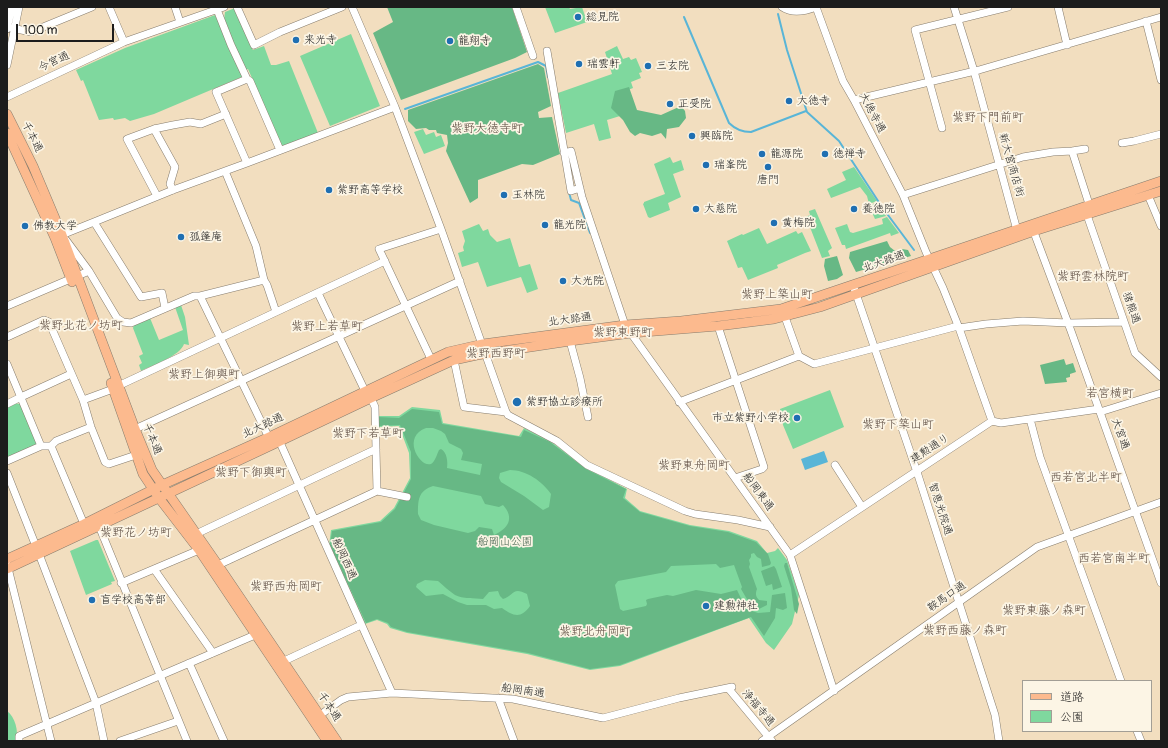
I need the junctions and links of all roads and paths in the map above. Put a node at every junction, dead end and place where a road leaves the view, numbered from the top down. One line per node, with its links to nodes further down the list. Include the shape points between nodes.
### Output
1 (12, 7): 20 (street)
2 (19, 7): 20 (street)
3 (92, 7): 20 (street, via 31,32)
4 (109, 7): 21 (street)
5 (175, 7): 19 (street)
6 (237, 7): 7 (street, via 254,45)
7 (342, 7)
8 (352, 7): 32 (street)
9 (516, 7): 24 (street)
10 (782, 7): 11 (street, 大徳寺通, via 805,11)
11 (816, 7): 31 (street, 大徳寺通, via 843,81)
12 (954, 7): 17 (street, 新大宮商店街)
13 (1008, 7): 17 (street)
14 (1058, 7): 22 (street)
15 (219, 8): 19 (street, 今宮通); 27 (street, via 231,45)
16 (1161, 17): 18 (street)
17 (958, 20): 26 (street, 新大宮商店街); 29 (street, via 915,30)
18 (1146, 21): 22 (street); 28 (street)
19 (180, 22): 21 (street, 今宮通)
20 (10, 28): 25 (street)
21 (124, 42): 30 (street, 今宮通)
22 (1067, 45): 26 (street)
23 (547, 51): 44 (street)
24 (533, 56)
25 (7, 65)
26 (974, 71): 29 (street); 46 (street, 新大宮商店街)
27 (247, 79): 34 (street, via 216,92); 42 (street)
28 (1161, 80)
29 (929, 83): 31 (street); 35 (street)
30 (7, 97)
31 (854, 100): 54 (street, 大徳寺通)
32 (395, 107): 42 (street); 62 (street)
33 (7, 114): 40 (main road, 千本通)
34 (226, 114): 36 (street, via 201,124 190,122); 45 (street)
35 (942, 128)
36 (154, 130): 52 (street, via 175,167 170,184); 56 (street, via 127,139)
37 (7, 133): 40 (main road, 千本通)
38 (1161, 134): 39 (street)
39 (1122, 143)
40 (12, 145): 64 (main road, 千本通)
41 (1085, 149): 43 (street)
42 (280, 150): 45 (street)
43 (1072, 151): 46 (street, via 1023,157); 57 (street)
44 (568, 152): 47 (street, 船岡東通); 48 (street)
45 (247, 164): 49 (street)
46 (1000, 164): 54 (street); 63 (street, 新大宮商店街)
47 (575, 165): 48 (street); 51 (street, 船岡東通)
48 (567, 167): 51 (street, via 572,191)
49 (225, 171): 52 (street); 69 (street, via 256,246)
50 (1161, 181): 57 (main road, 北大路通)
51 (580, 188): 81 (street, 船岡東通)
52 (173, 190): 56 (street)
53 (1161, 191): 55 (main road, 北大路通)
54 (903, 195): 66 (street, 大徳寺通)
55 (1148, 195): 58 (main road, 北大路通); 60 (street)
56 (157, 196): 59 (street)
57 (1089, 204): 61 (main road, 北大路通)
58 (1087, 214): 61 (main road, 北大路通); 79 (street, 猪熊通)
59 (94, 222): 64 (street); 76 (street, via 140,297 162,293)
60 (1161, 226)
61 (1033, 228): 63 (main road, 北大路通); 80 (street, 大宮通)
62 (441, 229): 65 (street, via 379,249); 70 (street)
63 (1018, 233): 66 (main road, 北大路通)
64 (59, 236): 67 (street); 68 (main road, 千本通)
65 (385, 261): 72 (street); 75 (street)
66 (931, 263): 71 (main road, 北大路通); 83 (street, 大徳寺通)
67 (88, 271): 68 (street); 76 (street, via 117,318 123,322 131,323)
68 (74, 277): 74 (street); 100 (main road, 千本通)
69 (264, 280): 73 (street); 77 (street)
70 (460, 281): 75 (street); 89 (street)
71 (854, 289): 78 (main road, 北大路通); 81 (main road, 北大路通, via 781,309); 90 (street, 智恵光院通)
72 (318, 293): 77 (street); 85 (street)
73 (200, 296): 76 (street); 87 (street, 船岡西通)
74 (7, 306)
75 (406, 306): 85 (street); 93 (street)
76 (165, 308)
77 (276, 312): 87 (street)
78 (785, 317): 82 (main road, 北大路通); 92 (street)
79 (1124, 322): 80 (street); 97 (street, 猪熊通, via 1135,353)
80 (1068, 323): 83 (street, via 1023,321); 107 (street, 大宮通)
81 (625, 325): 84 (street, 船岡東通); 89 (main road, 北大路通)
82 (718, 326): 84 (main road, 北大路通); 98 (street)
83 (959, 327): 90 (street); 111 (street, 大徳寺通)
84 (631, 333): 88 (main road, 北大路通); 105 (street, 船岡東通)
85 (339, 336): 99 (street); 102 (street)
86 (7, 337): 96 (street, via 44,320 49,322)
87 (220, 339): 99 (street, 船岡西通); 100 (street)
88 (570, 341): 91 (main road, 北大路通); 109 (street)
89 (482, 344): 91 (street); 93 (main road, 北大路通)
90 (875, 348): 92 (street, via 814,364); 121 (street, 智恵光院通)
91 (486, 353): 94 (main road, 北大路通); 108 (street)
92 (799, 356): 98 (street)
93 (431, 359): 102 (main road, 北大路通)
94 (454, 360): 102 (main road, 北大路通); 108 (street, via 464,407)
95 (7, 364): 103 (street)
96 (71, 374): 103 (street); 104 (street)
97 (1161, 377)
98 (736, 379): 105 (street); 123 (street, via 764,467)
99 (240, 381): 113 (street); 114 (street, 船岡西通)
100 (116, 388): 104 (street); 113 (main road, 千本通); 118 (main road, 千本通)
101 (1161, 393): 107 (street)
102 (368, 394): 114 (main road, 北大路通); 117 (street, via 375,407)
103 (21, 397): 106 (street); 115 (street)
104 (83, 400): 112 (street)
105 (679, 402): 123 (street, 船岡東通)
106 (7, 404)
107 (1100, 410): 110 (street); 133 (street, 大宮通)
108 (506, 412): 137 (street, via 557,441 587,465 685,511)
109 (588, 417)
110 (1030, 419): 111 (street, via 1001,423); 139 (street, via 1040,457)
111 (992, 421): 121 (street, 建勲通り)
112 (91, 427): 116 (street); 118 (street, via 107,464)
113 (135, 429): 124 (main road, 千本通, via 152,470)
114 (274, 439): 124 (main road, 北大路通); 125 (street, 船岡西通); 128 (main road, 北大路通)
115 (42, 446): 116 (street); 119 (street)
116 (51, 446): 135 (street)
117 (376, 449): 125 (street); 127 (street)
118 (136, 455): 126 (main road, 千本通, via 143,474)
119 (7, 461)
120 (835, 465): 132 (street)
121 (916, 471): 132 (street, 建勲通り); 149 (street, 智恵光院通)
122 (7, 473): 140 (street)
123 (735, 478): 137 (street, 船岡東通)
124 (162, 485): 126 (main road, 北大路通); 128 (main road, 千本通)
125 (299, 485): 134 (street, 船岡西通); 138 (street)
126 (153, 490): 130 (main road, 千本通); 135 (main road, 北大路通)
127 (377, 491): 129 (street); 134 (street)
128 (168, 494): 130 (main road, 北大路通); 138 (main road, 千本通)
129 (407, 497)
130 (159, 498): 136 (main road, 北大路通); 141 (main road, 千本通)
131 (1161, 502): 133 (street, 鞍馬口通)
132 (862, 508): 142 (street, 建勲通り)
133 (1136, 511): 139 (street, 鞍馬口通); 148 (street, 大宮通)
134 (314, 520): 144 (street); 150 (street, 船岡西通)
135 (84, 524): 140 (main road, 北大路通)
136 (99, 526): 140 (main road, 北大路通); 147 (street)
137 (770, 527): 142 (street, 船岡東通)
138 (196, 534): 144 (main road, 千本通)
139 (1069, 535): 149 (street, 鞍馬口通, via 1037,547); 156 (street)
140 (38, 549): 143 (main road, 北大路通); 145 (main road, 北大路通); 161 (street)
141 (199, 550): 146 (street); 151 (main road, 千本通)
142 (790, 555): 158 (street, 船岡東通)
143 (7, 559)
144 (218, 565): 151 (main road, 千本通)
145 (8, 567): 164 (street)
146 (154, 569): 147 (street); 152 (street)
147 (121, 583): 155 (street)
148 (1161, 583)
149 (958, 602): 158 (street, 鞍馬口通); 176 (street, 智恵光院通, via 995,715)
150 (361, 625): 153 (street); 159 (street, 船岡西通)
151 (258, 631): 152 (street); 153 (main road, 千本通); 162 (main road, 千本通)
152 (213, 653): 154 (street)
153 (284, 661): 162 (main road, 千本通)
154 (189, 663): 155 (street); 171 (street)
155 (160, 676): 161 (street); 163 (street)
156 (1121, 680)
157 (730, 688): 160 (street, 船岡南通, via 603,718); 165 (street, 浄福寺通)
158 (834, 690): 165 (street, 鞍馬口通)
159 (392, 693): 160 (street, 船岡南通); 162 (street, 船岡南通, via 341,700)
160 (498, 698): 174 (street)
161 (96, 703): 164 (street); 168 (street)
162 (316, 718): 172 (main road, 千本通); 173 (main road, 千本通)
163 (178, 721): 169 (street); 170 (street)
164 (47, 724): 166 (street, via 19,736); 167 (street)
165 (770, 739): 175 (street, 鞍馬口通)
166 (18, 741)
167 (51, 741)
168 (104, 741)
169 (120, 741)
170 (187, 741)
171 (224, 741)
172 (327, 741)
173 (337, 741)
174 (514, 741)
175 (762, 741)
176 (999, 741)

